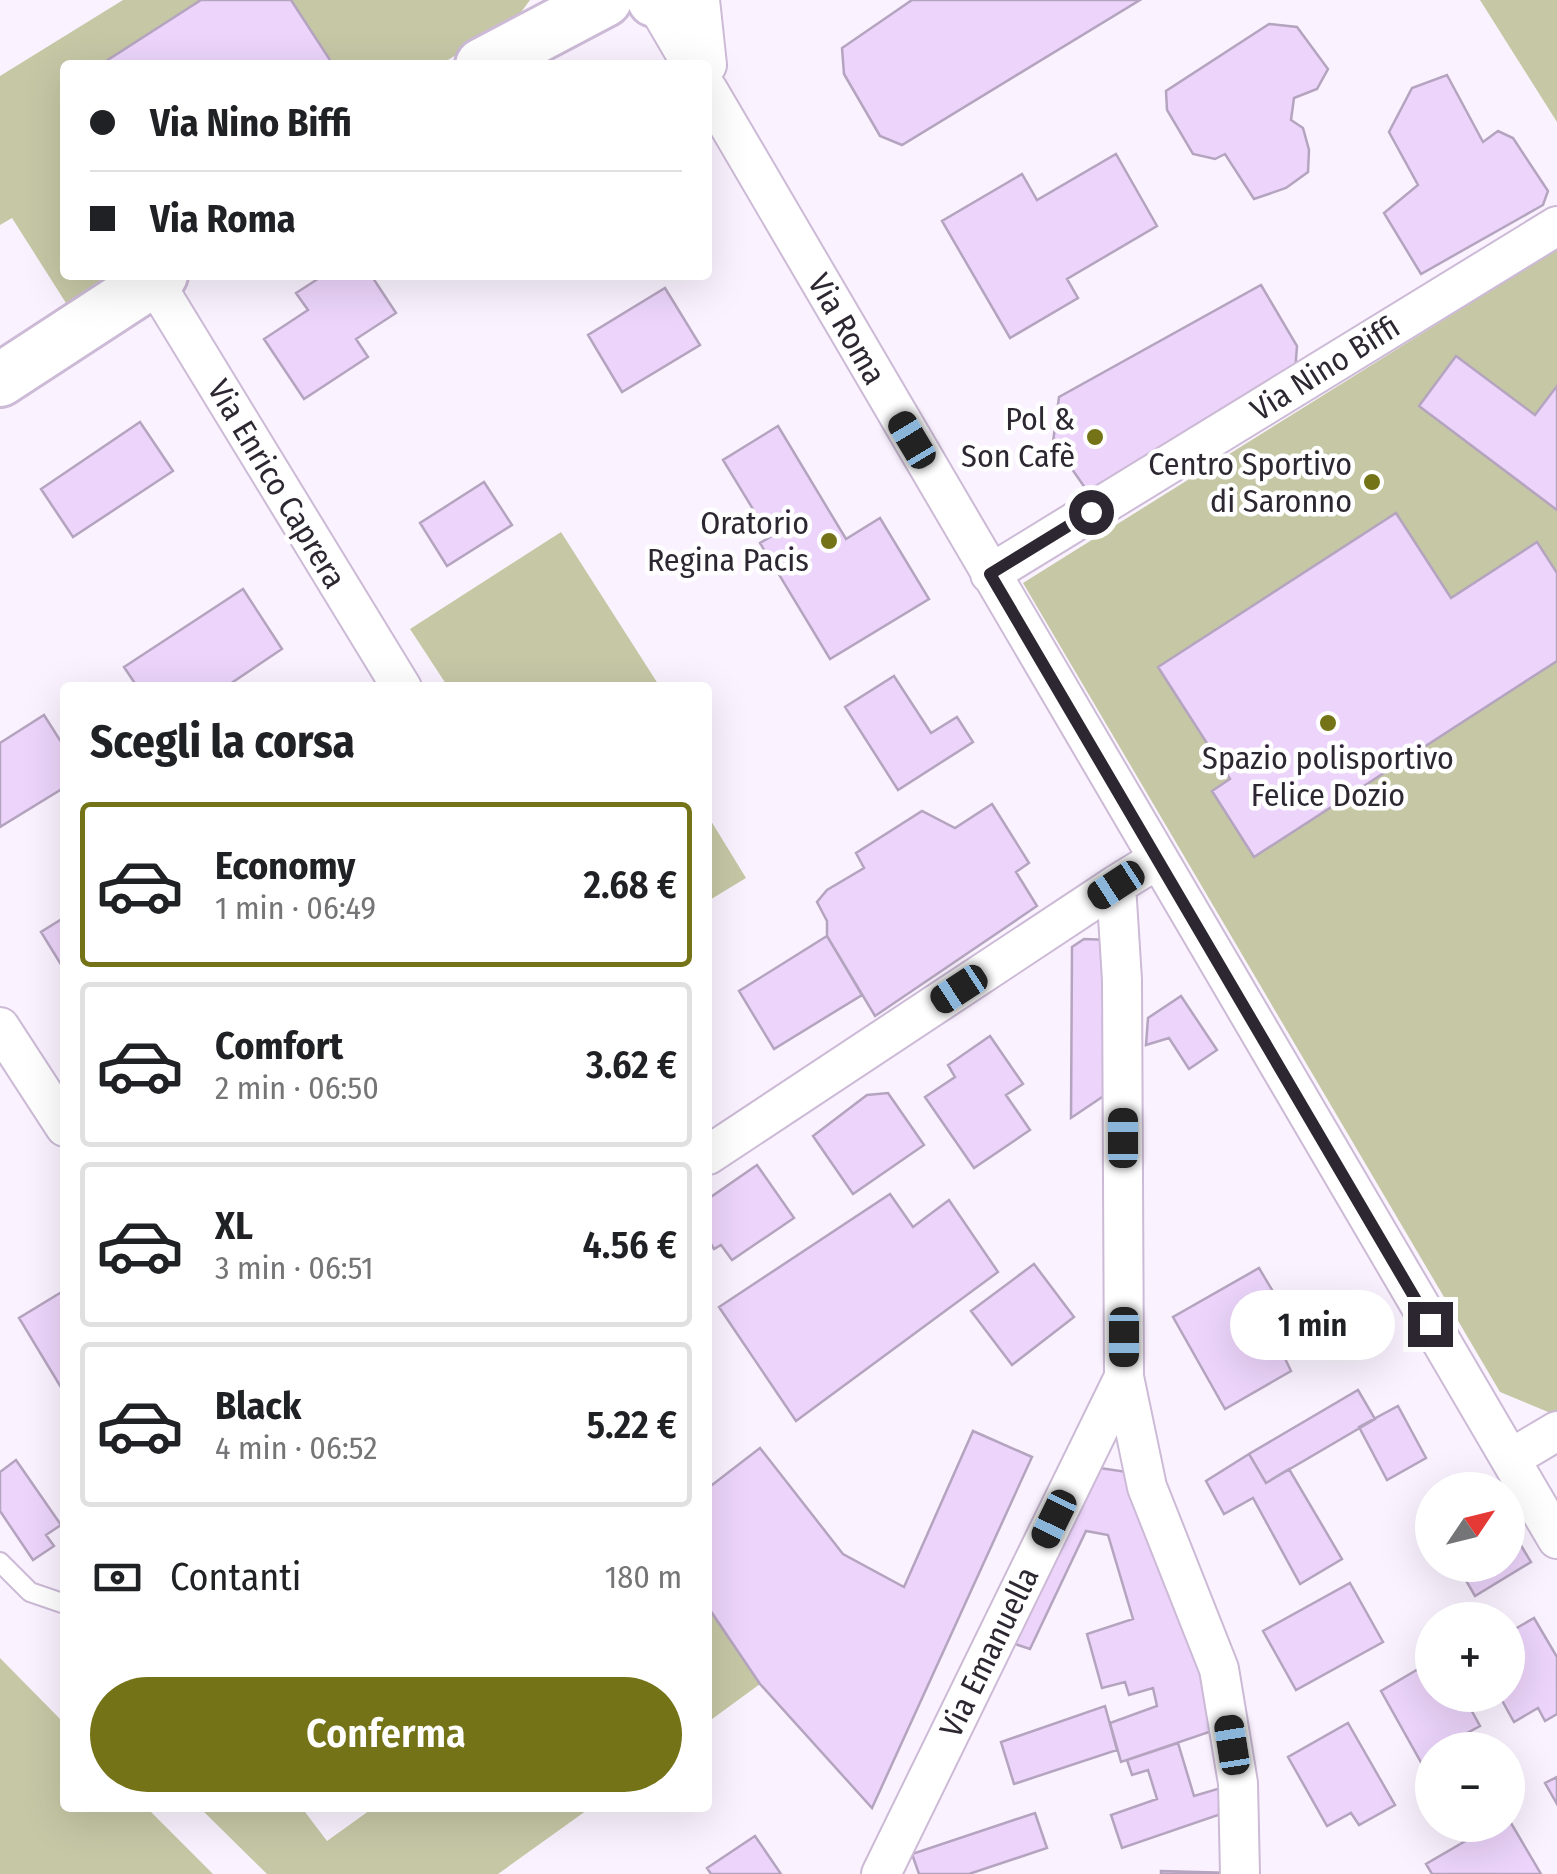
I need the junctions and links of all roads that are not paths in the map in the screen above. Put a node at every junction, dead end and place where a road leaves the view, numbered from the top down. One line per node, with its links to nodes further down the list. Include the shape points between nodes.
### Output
1 (550, 0): 6 (street)
2 (605, 0): 7 (street)
3 (654, 0): 4 (street); 8 (street)
4 (668, 0)
5 (700, 0): 9 (street, Via Roma)
6 (487, 60)
7 (491, 60)
8 (689, 60)
9 (707, 60)
10 (712, 86): 15 (street, Via Roma)
11 (1557, 226): 15 (street, Via Nino Biffi)
12 (154, 280): 14 (street)
13 (158, 280): 16 (street, Via Enrico Caprera)
14 (0, 380)
15 (990, 574): 17 (street, Via Roma)
16 (398, 682)
17 (1158, 858): 18 (street); 24 (street, Via Roma)
18 (1116, 885): 21 (street); 22 (street)
19 (0, 1028): 20 (street)
20 (60, 1119)
21 (712, 1152)
22 (1124, 1376): 28 (street, Via Emanuella); 29 (street, via 1147,1488 1219,1669 1238,1783)
23 (1557, 1431): 24 (street)
24 (1510, 1459): 25 (street, Via Roma)
25 (1557, 1539)
26 (0, 1562): 27 (lane, via 30,1592)
27 (60, 1602)
28 (881, 1874)
29 (1240, 1874)

